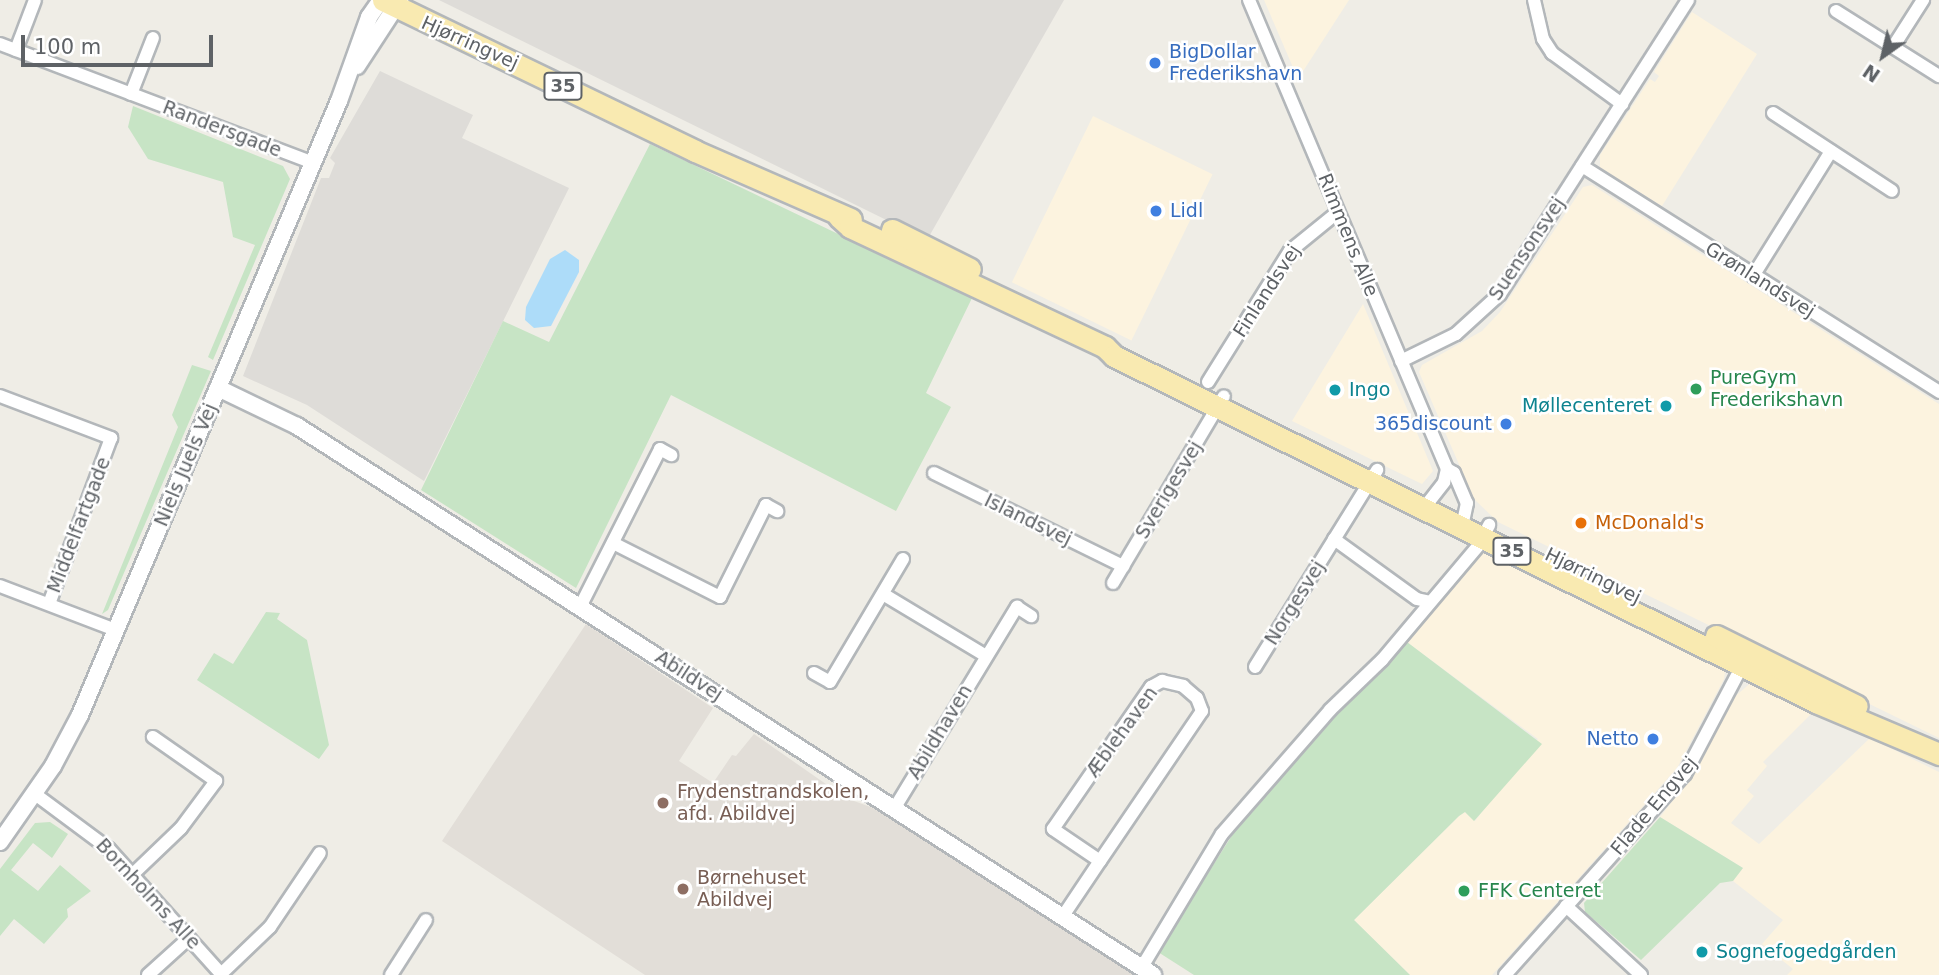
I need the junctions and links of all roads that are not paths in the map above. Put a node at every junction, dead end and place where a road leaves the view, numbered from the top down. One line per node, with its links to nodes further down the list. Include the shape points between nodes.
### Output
1 (35, 0): 11 (street)
2 (1250, 0): 20 (street, Rimmens Alle)
3 (1534, 0): 14 (street, via 1543,39 1552,53)
4 (1688, 0): 14 (street, Suensonsvej)
5 (1923, 0): 10 (street)
6 (394, 1): 17 (street, Niels Juels Vej, via 349,76); 25 (main road, Hjørringvej / 35, via 677,128 710,155 839,217 880,225 940,253 1023,307 1105,347 1114,356)
7 (1836, 11): 10 (street)
8 (153, 38): 13 (street)
9 (0, 44): 11 (street, Randersgade)
10 (1893, 47): 12 (street)
11 (16, 50): 13 (street, Randersgade)
12 (1939, 76)
13 (131, 94): 17 (street, Randersgade)
14 (1622, 104): 18 (street, Suensonsvej)
15 (1773, 113): 16 (street)
16 (1831, 151): 19 (street); 21 (street)
17 (313, 163): 23 (street, Niels Juels Vej)
18 (1582, 166): 21 (street, Grønlandsvej); 22 (street, Suensonsvej, via 1492,304 1456,334)
19 (1892, 191)
20 (1338, 212): 22 (street, Rimmens Alle); 25 (street, Finlandsvej, via 1290,251)
21 (1753, 276): 24 (street, Grønlandsvej)
22 (1401, 361): 28 (street, Rimmens Alle)
23 (218, 388): 44 (street, Abildvej, via 297,426); 46 (street, Niels Juels Vej)
24 (1939, 391)
25 (1217, 395): 30 (main road, Hjørringvej / 35); 38 (street, Sverigesvej)
26 (0, 396): 43 (street, Middelfartgade, via 111,438)
27 (671, 455): 36 (street, via 660,449)
28 (1447, 469): 31 (street); 33 (street, Rimmens Alle, via 1459,484)
29 (934, 473): 38 (street, Islandsvej)
30 (1373, 476): 31 (main road, Hjørringvej / 35); 35 (street, Norgesvej)
31 (1429, 503): 33 (main road, Hjørringvej / 35)
32 (777, 511): 36 (street, via 766,505 720,597)
33 (1465, 521): 34 (main road, Hjørringvej / 35)
34 (1486, 531): 42 (street); 48 (main road, Hjørringvej / 35)
35 (1334, 539): 42 (street, Norgesvej, via 1417,599); 49 (street, Norgesvej)
36 (613, 543): 44 (street)
37 (903, 559): 41 (street)
38 (1123, 566): 39 (street, Sverigesvej)
39 (1113, 583)
40 (0, 586): 43 (street, Middelfartgade)
41 (883, 594): 47 (street); 50 (street, via 830,682)
42 (1430, 602): 63 (street, via 1222,834)
43 (49, 604): 46 (street, Middelfartgade)
44 (580, 607): 54 (street, Abildvej)
45 (1031, 616): 47 (street, Abildhaven, via 1017,607)
46 (116, 630): 53 (street, Niels Juels Vej, via 80,715)
47 (986, 656): 54 (street, Abildhaven)
48 (1746, 659): 52 (main road, Hjørringvej / 35, via 1908,744); 59 (street, Flade Engvej, via 1685,774)
49 (1255, 667)
50 (814, 673)
51 (153, 737): 58 (street, via 216,781 181,828)
52 (1931, 751)
53 (35, 794): 55 (street, Niels Juels Vej); 58 (street, Bornholms Alle, via 85,828)
54 (894, 809): 60 (street, Abildvej)
55 (0, 842)
56 (320, 853): 65 (street, via 271,927)
57 (1100, 861): 57 (street, Æblehaven, via 1053,829 1151,687 1162,681 1182,685 1197,698 1202,711); 60 (street, Æblehaven)
58 (133, 874): 62 (street, Bornholms Alle)
59 (1566, 906): 67 (street, Flade Engvej); 68 (street)
60 (1063, 916): 63 (street, Abildvej)
61 (426, 920): 66 (street)
62 (189, 938): 64 (street); 65 (street, Bornholms Alle)
63 (1147, 971)
64 (148, 975)
65 (221, 975)
66 (391, 975)
67 (1506, 975)
68 (1641, 975)

